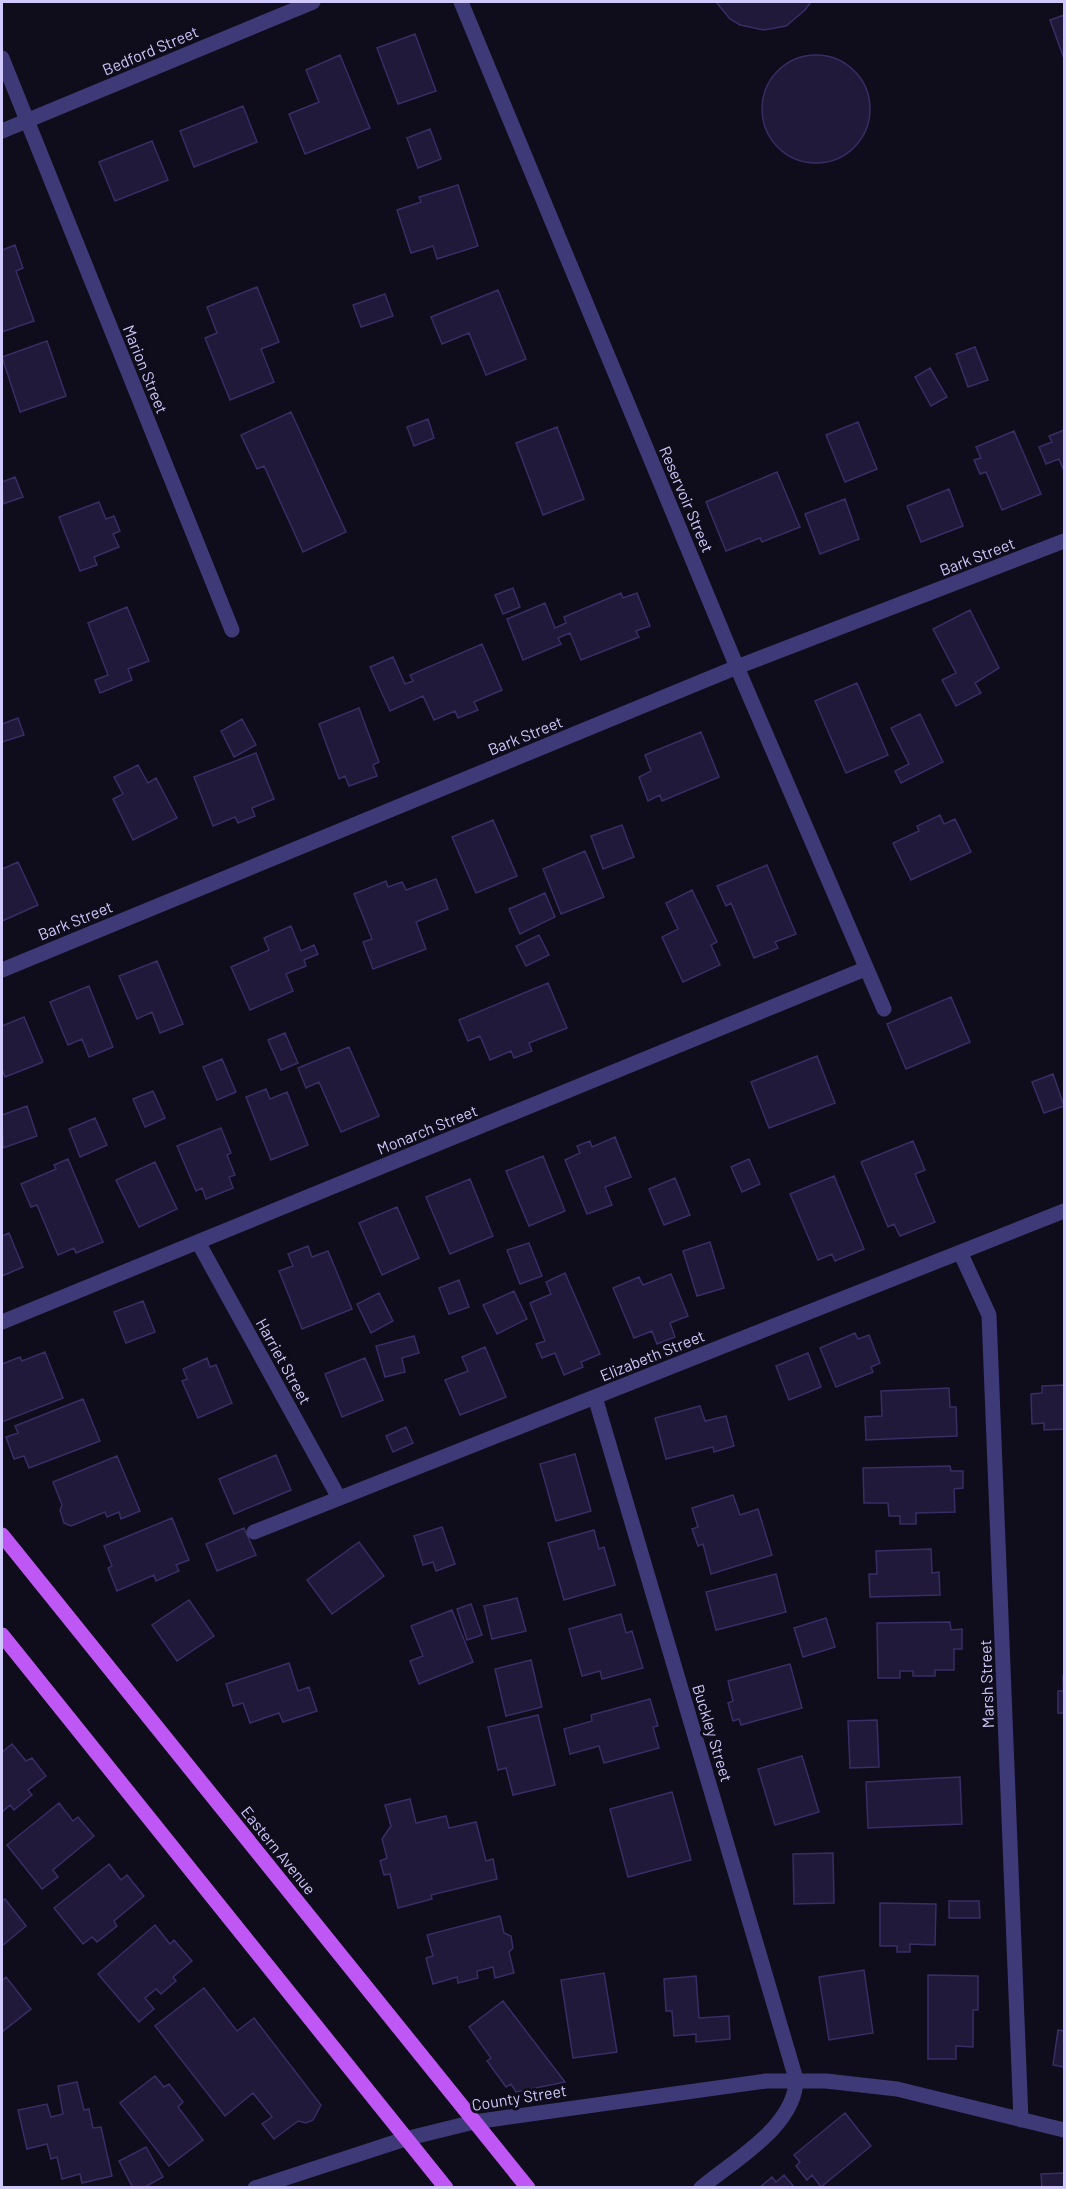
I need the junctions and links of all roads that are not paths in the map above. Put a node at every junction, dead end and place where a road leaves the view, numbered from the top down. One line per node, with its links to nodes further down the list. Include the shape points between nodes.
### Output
1 (313, 2): 4 (street, Bedford Street)
2 (461, 2): 8 (street, Reservoir Street)
3 (2, 58): 4 (street, Marion Street)
4 (27, 121): 5 (street, Bedford Street); 7 (street, Marion Street)
5 (2, 131)
6 (1065, 541): 8 (street, Bark Street)
7 (232, 630)
8 (737, 667): 9 (street, Reservoir Street); 10 (street, Bark Street)
9 (865, 969): 11 (street, Reservoir Street); 13 (street, Monarch Street)
10 (2, 970)
11 (884, 1009)
12 (1065, 1211): 14 (street, Elizabeth Street)
13 (198, 1242): 15 (street, Monarch Street); 17 (street, Harriet Street)
14 (960, 1252): 16 (street, Elizabeth Street); 22 (street, Marsh Street, via 990,1315)
15 (2, 1322)
16 (595, 1397): 17 (street, Elizabeth Street); 21 (street, Buckley Street)
17 (339, 1498): 18 (street, Elizabeth Street)
18 (254, 1532)
19 (2, 1535): 23 (main road, Eastern Avenue)
20 (2, 1635): 25 (main road)
21 (796, 2079): 22 (street, County Street, via 897,2089); 23 (street, County Street); 29 (street, via 796,2094 784,2118)
22 (1021, 2120): 24 (street, County Street)
23 (474, 2122): 25 (street, County Street); 28 (main road, Eastern Avenue)
24 (1065, 2130)
25 (405, 2139): 26 (street, County Street); 27 (main road)
26 (255, 2187)
27 (446, 2187)
28 (528, 2187)
29 (700, 2187)

